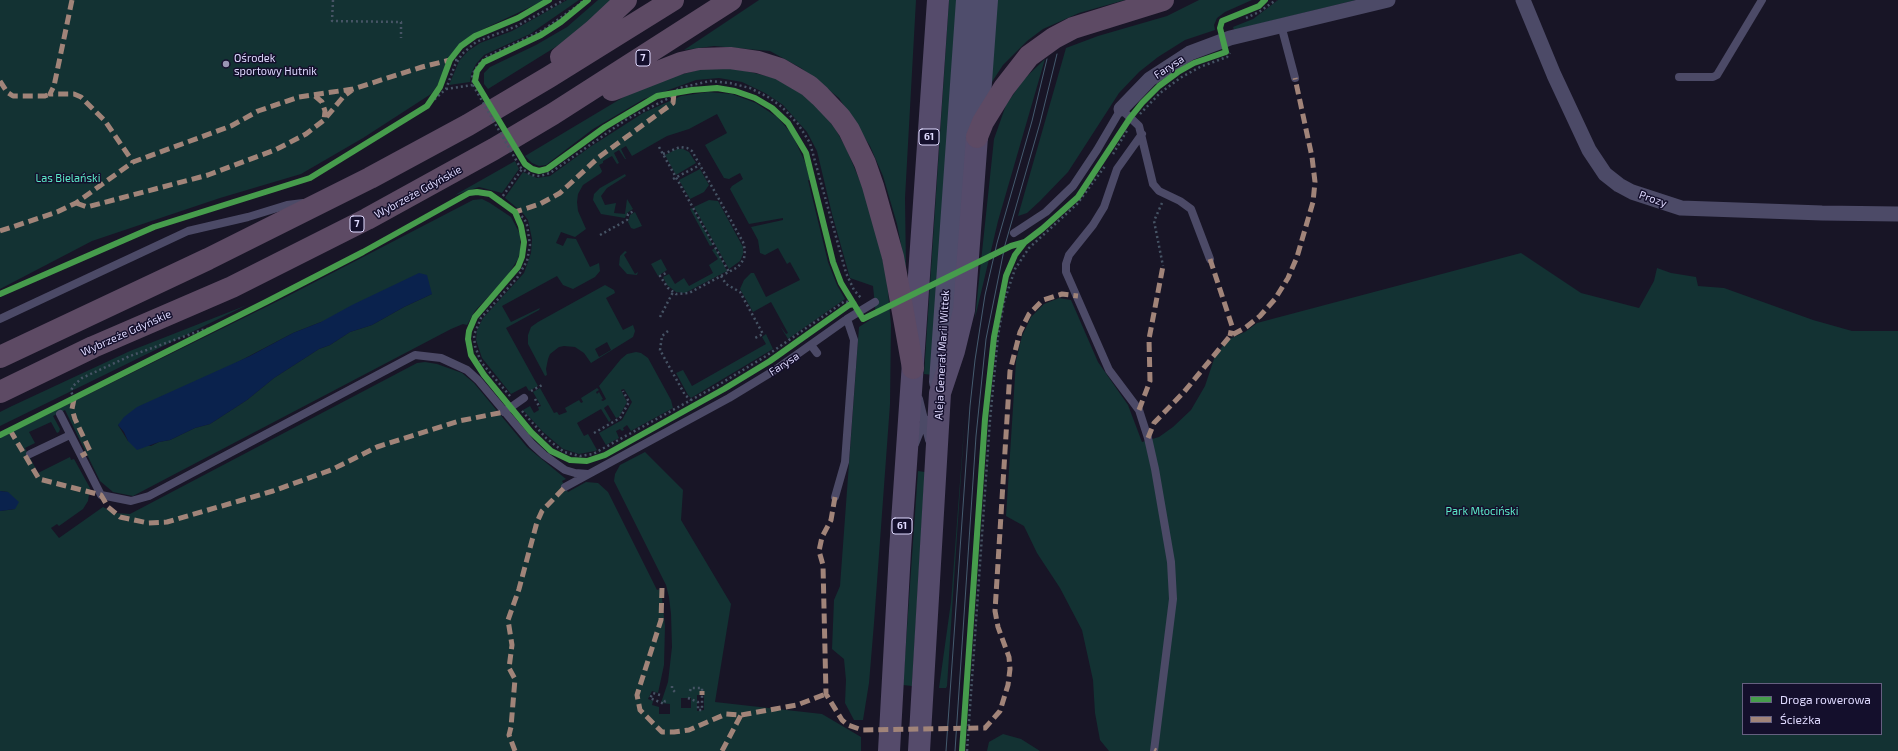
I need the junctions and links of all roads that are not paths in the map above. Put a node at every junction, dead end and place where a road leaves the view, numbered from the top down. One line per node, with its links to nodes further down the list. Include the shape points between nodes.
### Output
1 (626, 0): 14 (highway, via 594,30)
2 (673, 0): 14 (highway)
3 (731, 0): 15 (highway, Wybrzeże Gdyńskie / 7)
4 (938, 0): 29 (main road, 61)
5 (967, 0): 30 (main road, Aleja Generał Marii Wittek)
6 (987, 0): 18 (main road)
7 (1163, 0): 18 (highway, via 1073,28 1029,56 1004,88)
8 (1388, 0): 11 (street, Farysa)
9 (1523, 0): 20 (street, Prozy, via 1554,75 1590,150 1605,174 1619,185 1632,192 1681,208)
10 (1762, 0): 13 (lane, via 1717,75)
11 (1281, 25): 12 (lane); 16 (street, Farysa, via 1223,40 1190,53 1150,79)
12 (1295, 78)
13 (1679, 78)
14 (500, 106): 19 (highway)
15 (553, 114): 29 (highway, via 662,69 699,59 730,58 758,62 780,69 809,86 840,117 865,162 893,257); 31 (highway, Wybrzeże Gdyńskie / 7, via 380,212 253,277 93,347)
16 (1126, 114): 17 (lane, via 1139,126); 21 (lane, Farysa, via 1097,150 1073,186 1046,212)
17 (1142, 134): 22 (lane, via 1153,184 1159,191 1191,209); 45 (lane, via 1117,169 1104,207 1069,256 1066,272 1109,370 1139,410 1155,469 1171,562 1173,599)
18 (977, 137): 30 (main road, via 964,310 954,351)
19 (328, 199): 24 (lane, via 287,205 248,218 188,231); 28 (highway)
20 (1898, 214)
21 (1014, 233)
22 (1210, 259)
23 (875, 302): 25 (lane, Farysa)
24 (0, 319)
25 (847, 319): 26 (lane, Farysa); 42 (lane, via 854,340 845,462)
26 (811, 345): 27 (lane); 40 (lane, Farysa, via 729,398)
27 (817, 354)
28 (0, 357)
29 (913, 371): 35 (lane); 38 (main road, 61)
30 (940, 387): 35 (lane); 39 (main road, Aleja Generał Marii Wittek)
31 (0, 392)
32 (524, 398): 33 (lane)
33 (510, 407): 36 (lane, via 467,370 441,358 415,355 149,496 131,501 101,495); 40 (lane, via 532,444 556,465 575,473)
34 (60, 414): 36 (lane)
35 (924, 421): 38 (lane); 39 (lane)
36 (70, 435): 37 (lane)
37 (30, 454)
38 (907, 467): 43 (main road, 61)
39 (936, 467): 44 (main road, Aleja Generał Marii Wittek)
40 (588, 474): 41 (lane, Farysa)
41 (565, 487)
42 (835, 497)
43 (889, 751)
44 (919, 751)
45 (1154, 751)

